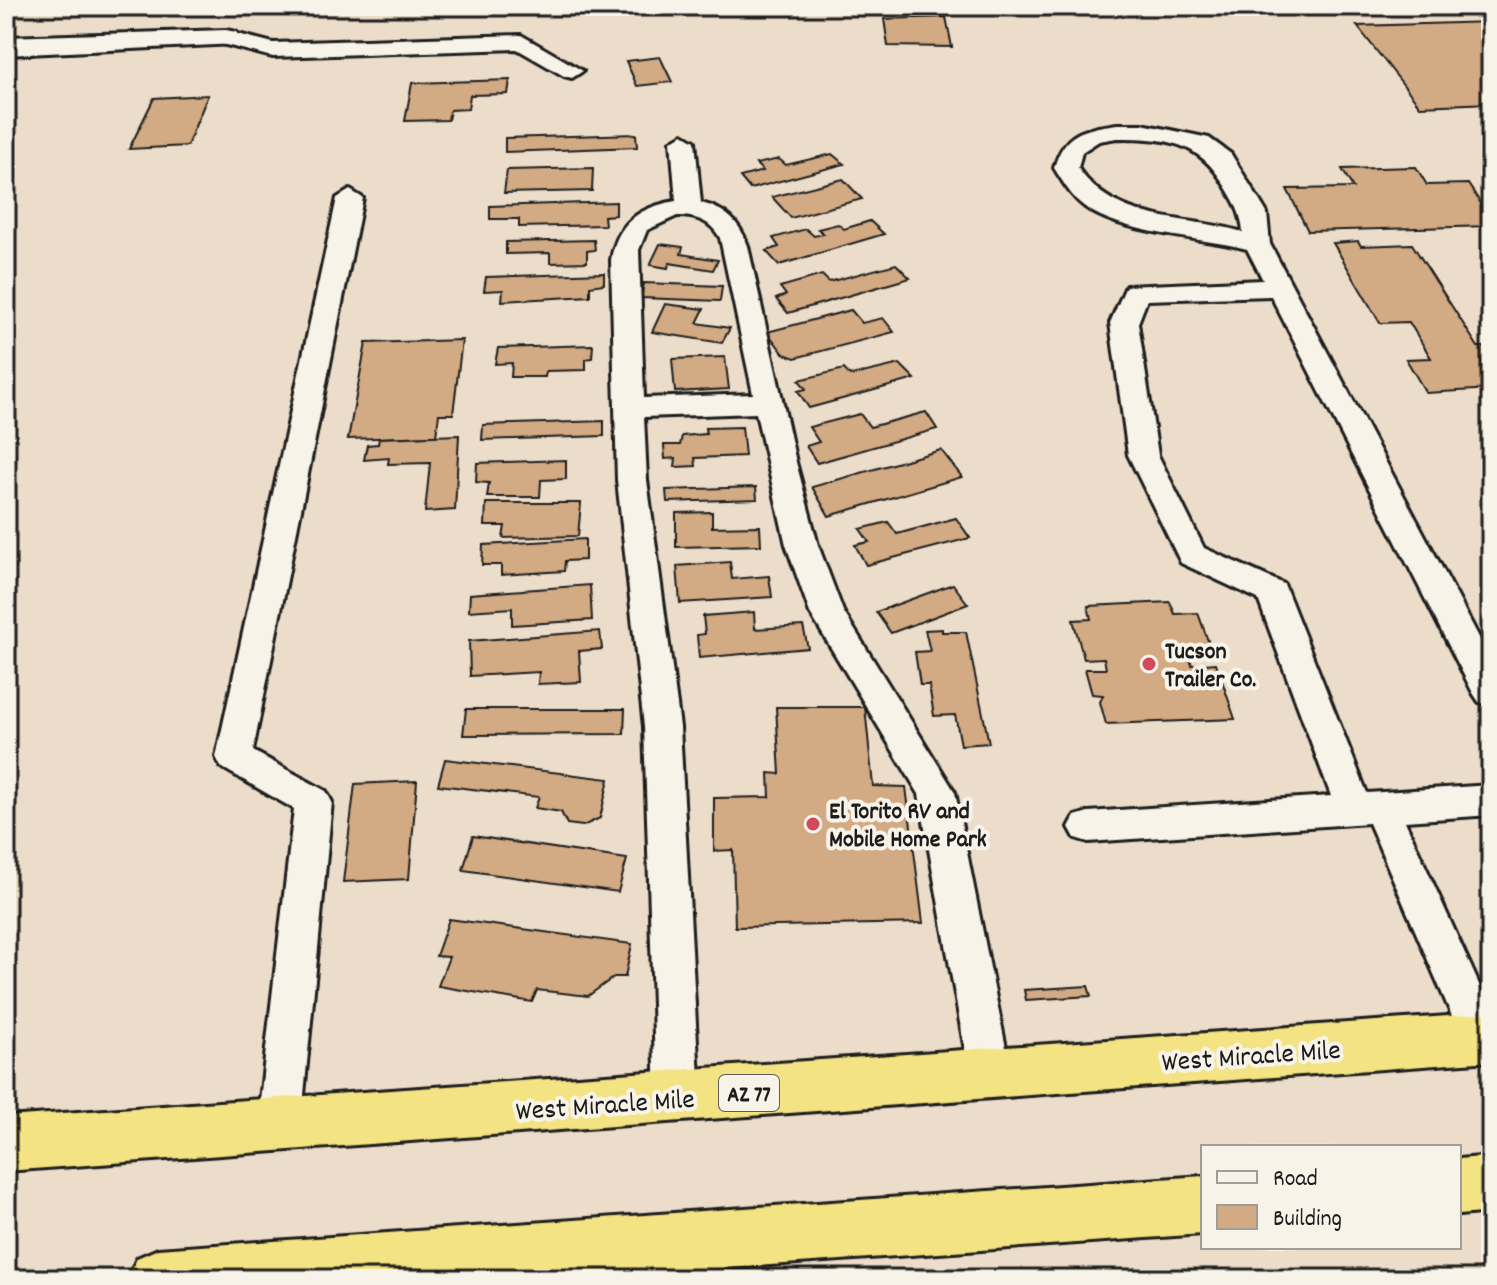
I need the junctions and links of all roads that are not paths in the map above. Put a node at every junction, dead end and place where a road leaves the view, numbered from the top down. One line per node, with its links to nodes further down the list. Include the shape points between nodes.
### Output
1 (226, 38): 2 (street); 3 (lane, via 273,50 521,42)
2 (6, 46)
3 (572, 71)
4 (683, 141): 6 (lane)
5 (350, 198): 18 (lane, via 234,757 313,802)
6 (689, 207): 9 (lane, via 710,214 727,228 739,257); 10 (lane, via 663,210 630,235 624,260)
7 (1257, 244): 7 (lane, via 1125,217 1094,204 1077,190 1066,168 1071,149 1092,135 1117,131 1201,143 1222,159 1254,213); 8 (lane)
8 (1280, 288): 11 (lane); 13 (lane, via 1136,292 1124,323 1143,455 1192,555 1272,592)
9 (769, 403): 10 (lane); 16 (lane, via 802,545 827,613 937,792)
10 (629, 408): 17 (lane, via 632,480 662,727)
11 (1491, 693)
12 (1491, 800): 13 (lane)
13 (1368, 809): 14 (lane); 15 (lane)
14 (1088, 827)
15 (1486, 1037): 16 (highway, West Miracle Mile / AZ 77)
16 (990, 1073): 17 (highway, West Miracle Mile / AZ 77)
17 (678, 1098): 18 (highway, West Miracle Mile / AZ 77)
18 (279, 1126): 19 (highway, West Miracle Mile / AZ 77)
19 (6, 1144)
20 (1491, 1184): 21 (highway)
21 (1461, 1187)
22 (1201, 1205): 23 (highway)
23 (158, 1279)

